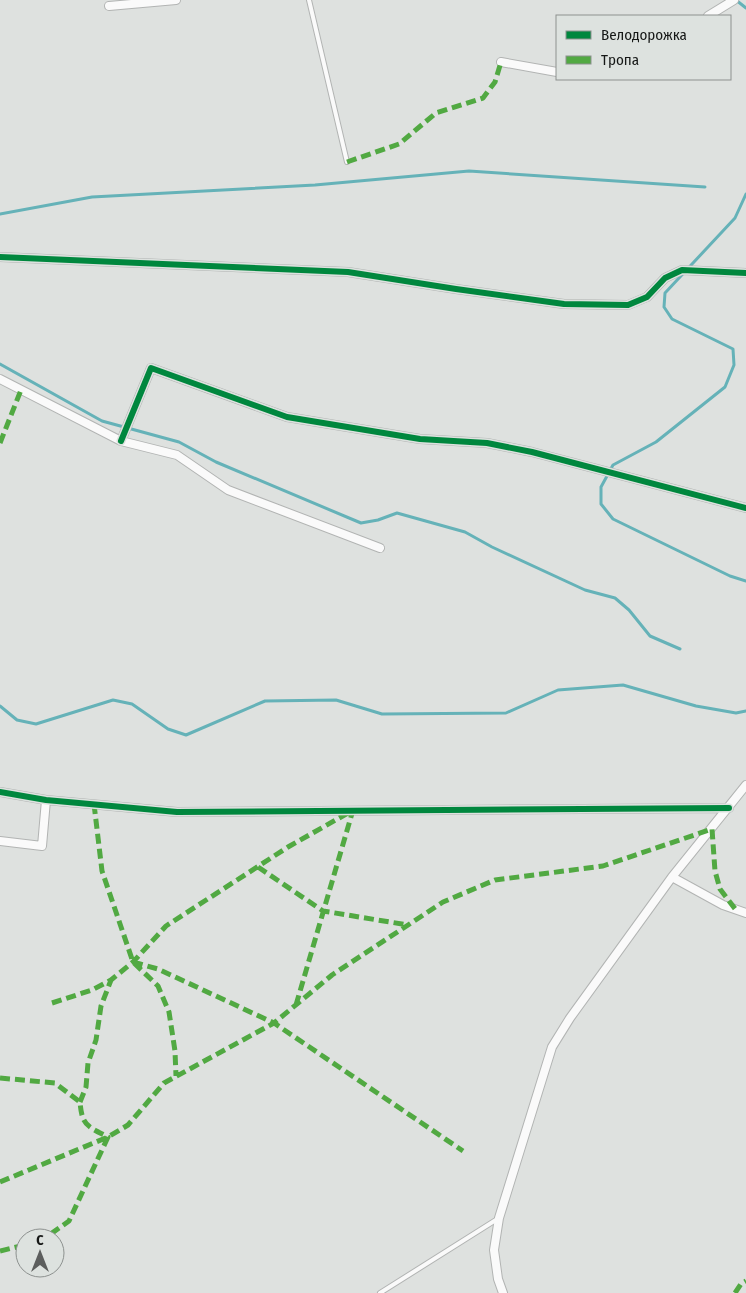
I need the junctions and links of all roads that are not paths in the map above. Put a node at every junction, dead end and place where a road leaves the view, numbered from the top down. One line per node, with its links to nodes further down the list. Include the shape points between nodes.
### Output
1 (176, 0): 4 (street)
2 (309, 0): 8 (lane)
3 (734, 0): 5 (street)
4 (109, 6)
5 (710, 15)
6 (501, 62): 7 (street)
7 (556, 72)
8 (347, 162)
9 (0, 257): 10 (street, via 348,272 456,290 573,304 628,305 647,296 665,278 682,270)
10 (746, 273)
11 (0, 379): 12 (street)
12 (121, 441): 13 (street, via 150,368 287,417 420,439 487,443); 14 (street, via 177,455 228,490)
13 (746, 508)
14 (380, 548)
15 (746, 785): 18 (street)
16 (0, 792): 17 (street)
17 (46, 800): 18 (street, via 177,812); 19 (street, via 42,846)
18 (730, 808): 20 (street)
19 (0, 841)
20 (672, 877): 21 (street); 22 (street, via 552,1047)
21 (746, 914)
22 (499, 1218): 23 (lane); 24 (street, via 494,1250)
23 (380, 1293)
24 (503, 1293)

